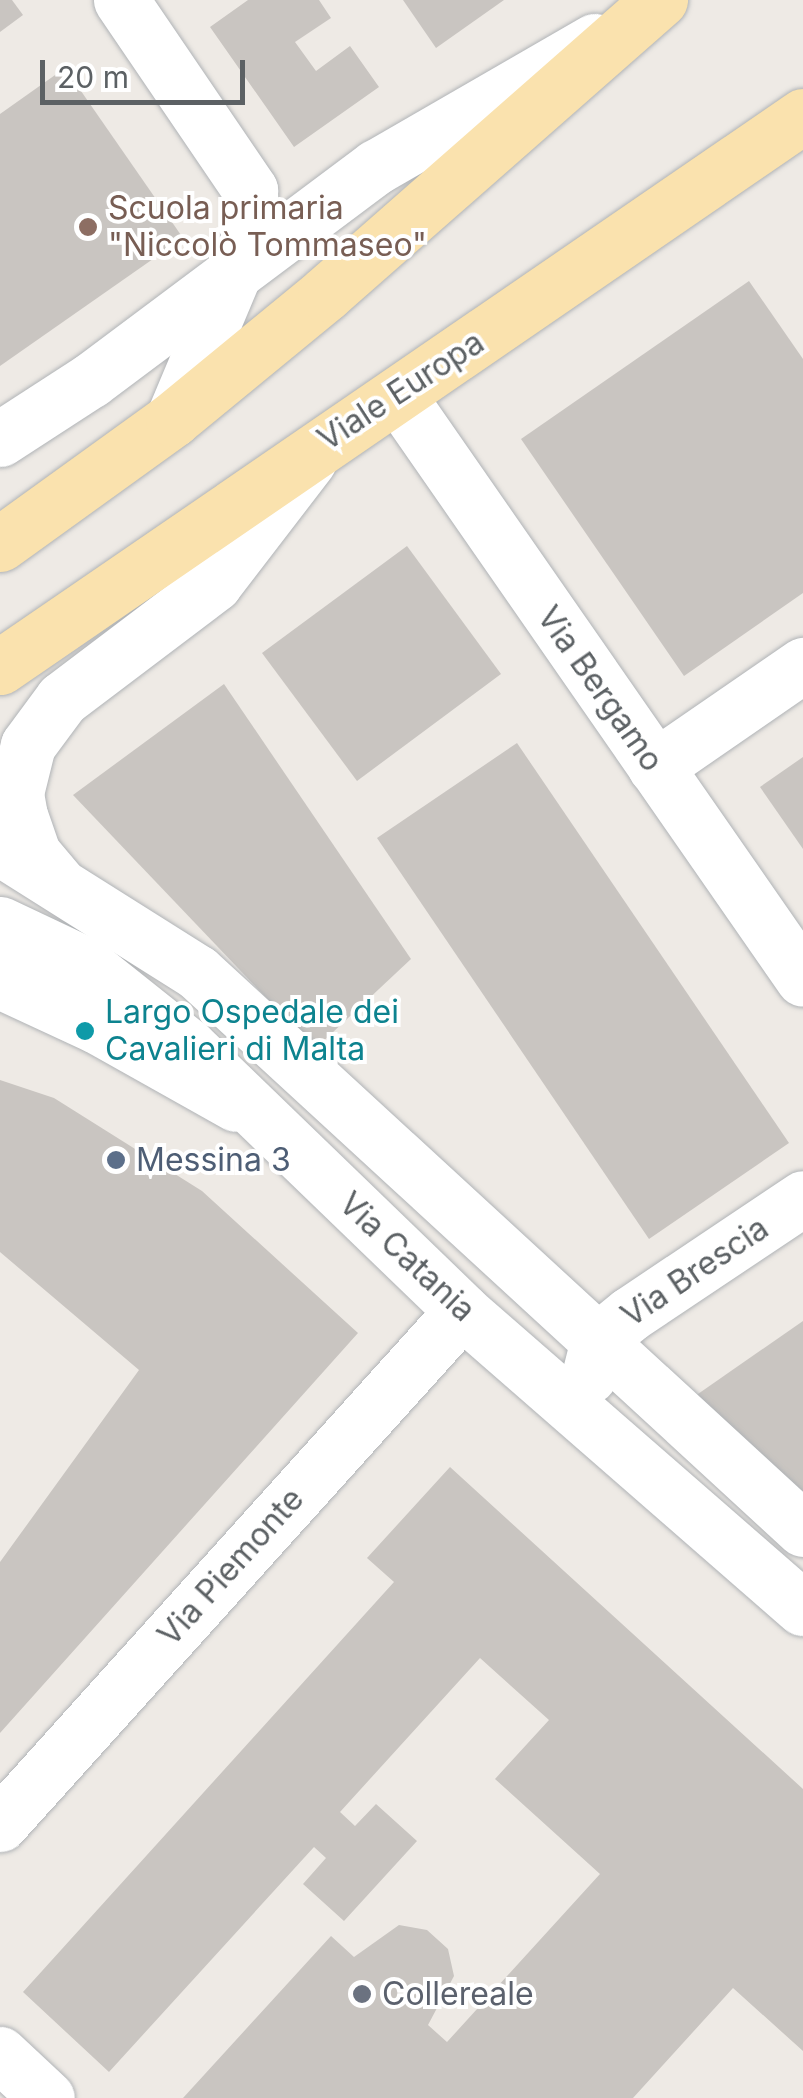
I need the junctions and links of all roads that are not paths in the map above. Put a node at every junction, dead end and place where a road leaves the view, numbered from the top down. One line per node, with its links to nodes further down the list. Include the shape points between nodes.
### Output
1 (122, 0): 4 (street, via 250,190 250,232)
2 (648, 9): 4 (street, via 376,167); 6 (main road, via 326,294)
3 (803, 116): 5 (main road, Viale Europa)
4 (234, 272): 6 (street); 7 (street)
5 (399, 397): 8 (main road, Viale Europa); 12 (street, Via Bergamo)
6 (173, 418): 9 (main road)
7 (0, 439)
8 (323, 440): 11 (main road, Viale Europa); 14 (street, via 214,584 62,699 34,735 16,794 34,852)
9 (0, 544)
10 (803, 665): 12 (street)
11 (0, 667)
12 (655, 767): 16 (street, Via Bergamo)
13 (0, 848): 14 (street, Via Catania)
14 (58, 884): 21 (street, Via Catania, via 197,972)
15 (0, 924): 18 (street, Via Catania, via 86,964 188,1046)
16 (803, 979)
17 (0, 981): 18 (street)
18 (258, 1115): 20 (street, Via Catania)
19 (803, 1198): 21 (street, Via Brescia)
20 (462, 1311): 22 (street, Via Catania); 25 (street, Via Piemonte)
21 (598, 1340): 22 (street, Via Brescia); 23 (street, Via Catania)
22 (580, 1410): 24 (street, Via Catania)
23 (803, 1529)
24 (803, 1608)
25 (0, 1824)
26 (0, 2054): 27 (street)
27 (48, 2098)

